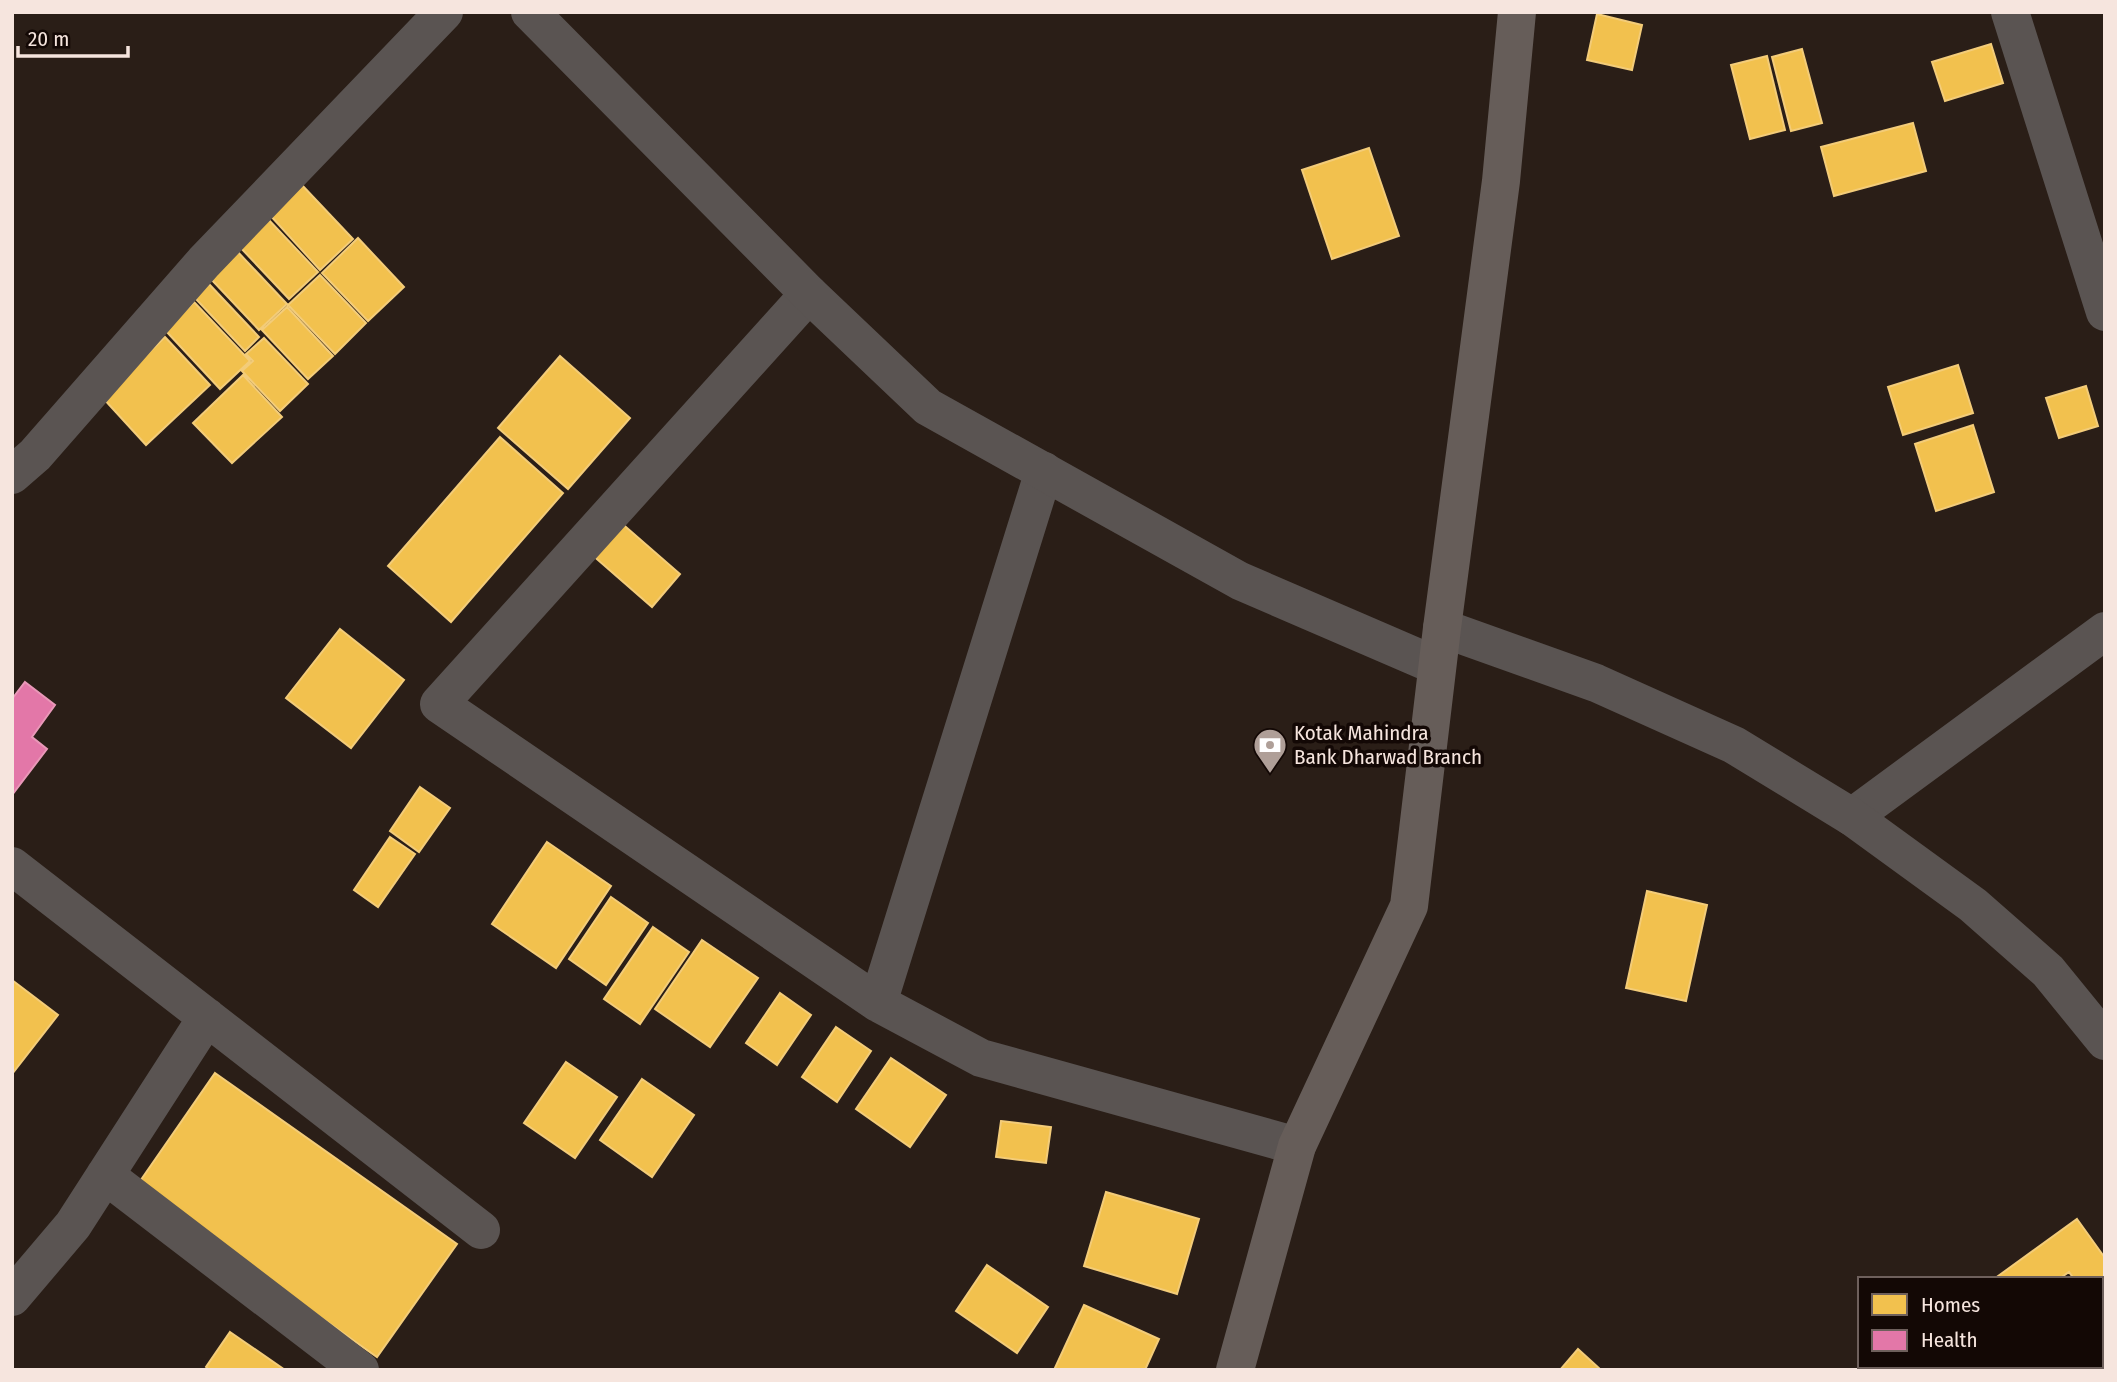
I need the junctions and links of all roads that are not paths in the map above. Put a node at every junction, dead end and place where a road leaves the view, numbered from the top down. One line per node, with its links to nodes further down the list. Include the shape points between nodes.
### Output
1 (444, 12): 8 (street, via 204,262 35,455)
2 (530, 12): 5 (street)
3 (1517, 12): 9 (main road, via 1501,181)
4 (2010, 12): 6 (street)
5 (809, 294): 7 (street, via 928,407); 14 (street, via 439,704)
6 (2105, 312)
7 (1044, 471): 11 (street, via 1240,581); 14 (street)
8 (12, 475)
9 (1442, 628): 11 (main road); 12 (street, via 1596,683 1734,745)
10 (2105, 631): 12 (street)
11 (1437, 666): 17 (main road, via 1409,906)
12 (1852, 817): 16 (street, via 1973,905 2048,971)
13 (12, 866): 15 (street)
14 (878, 1003): 17 (street, via 981,1058)
15 (207, 1017): 18 (street); 19 (street)
16 (2105, 1041)
17 (1297, 1146): 22 (main road)
18 (106, 1175): 20 (street, via 73,1225); 21 (street)
19 (481, 1230)
20 (12, 1297)
21 (360, 1370)
22 (1235, 1370)

